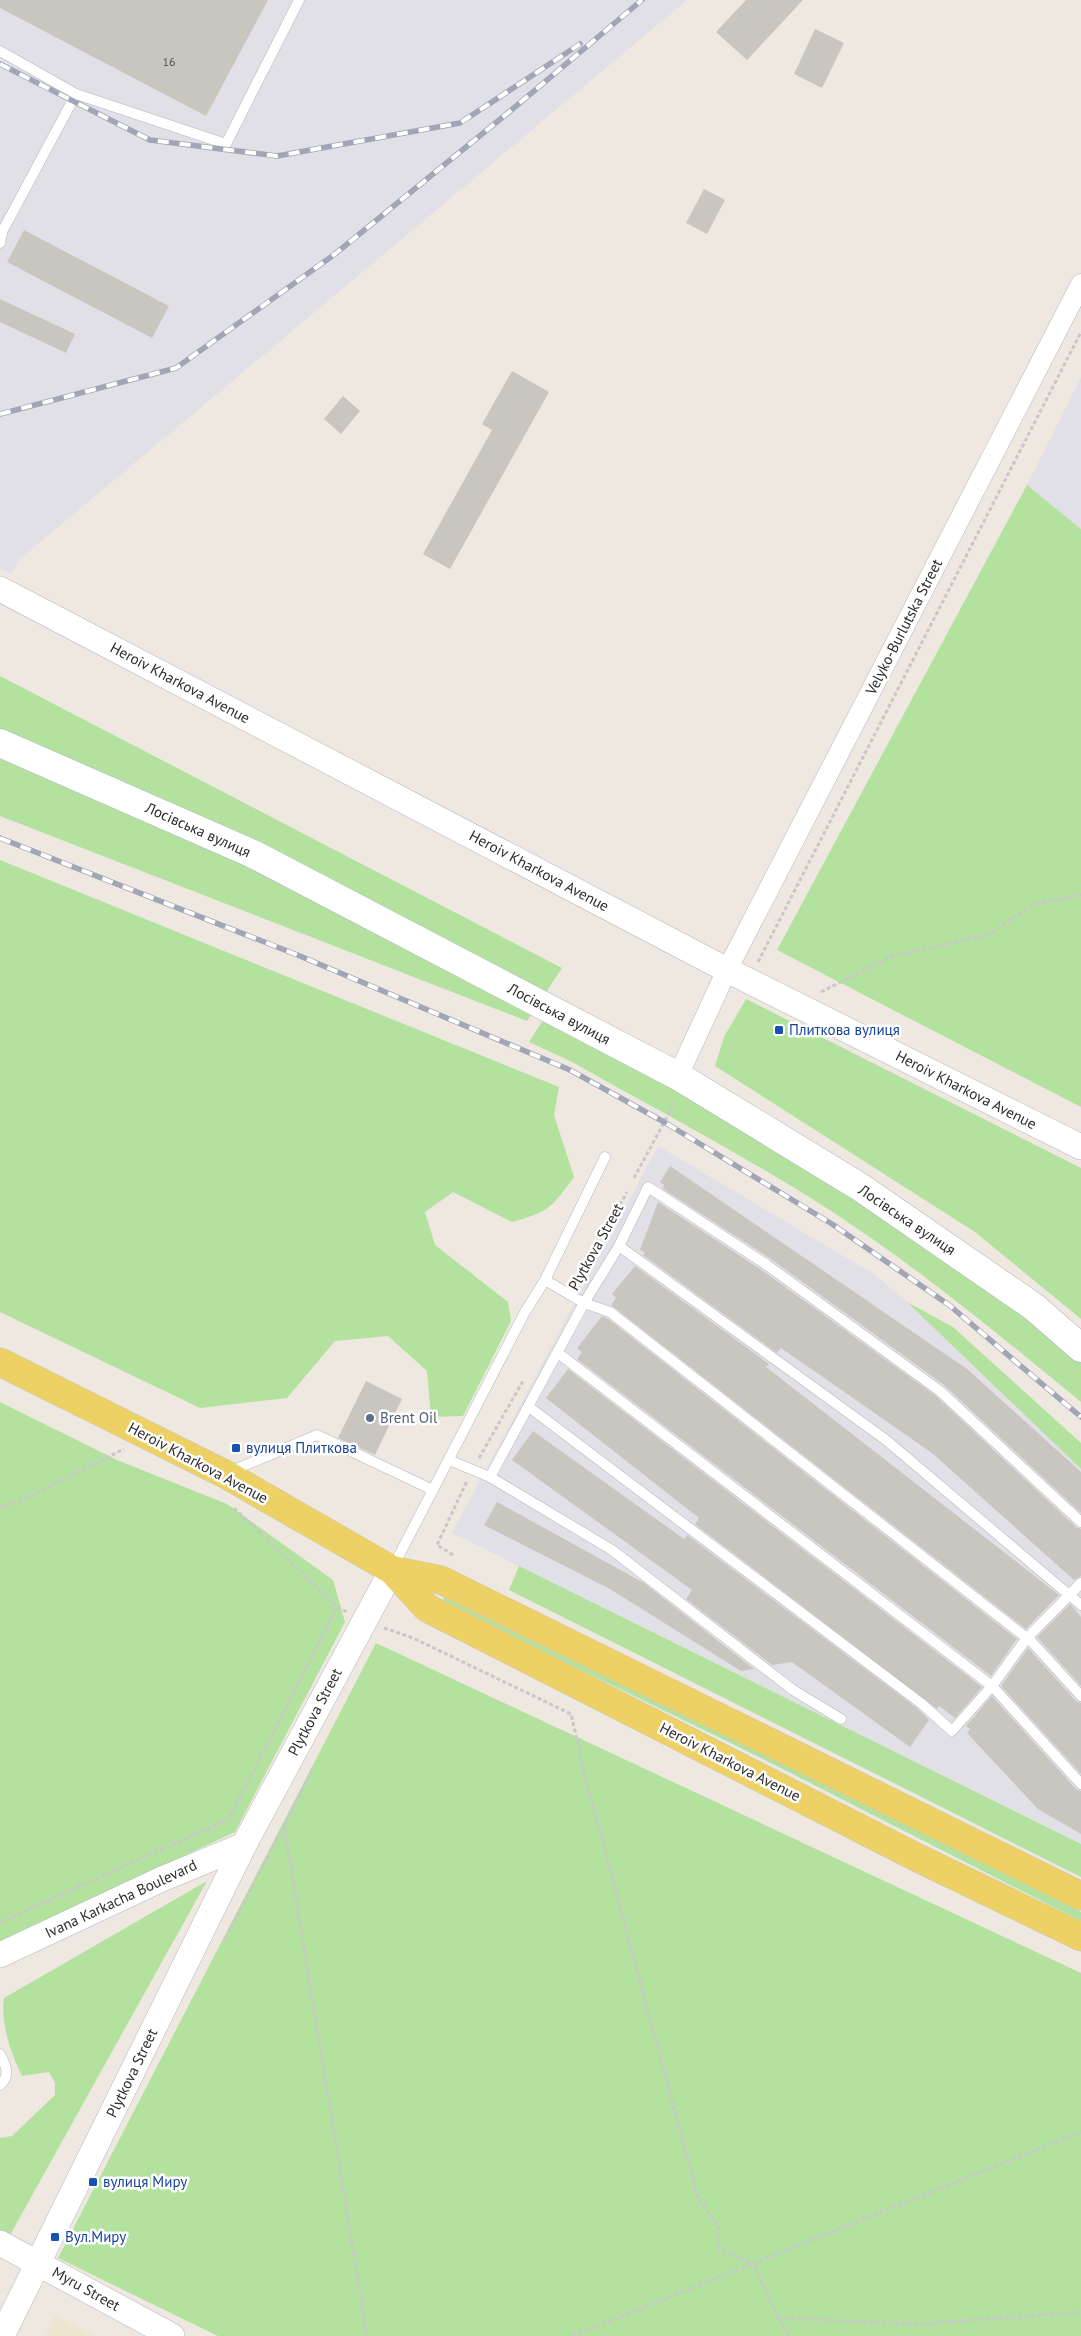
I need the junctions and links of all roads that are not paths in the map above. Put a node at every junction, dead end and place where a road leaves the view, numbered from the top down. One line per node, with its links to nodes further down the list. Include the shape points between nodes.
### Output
1 (299, 0): 3 (lane, via 226,144)
2 (0, 51): 3 (lane)
3 (76, 94): 4 (lane, via 2,232)
4 (0, 243)
5 (1081, 284): 8 (street, Velyko-Burlutska Street)
6 (0, 589): 8 (street, Heroiv Kharkova Avenue)
7 (0, 743): 9 (main road, Лосівська вулиця, via 253,854)
8 (727, 970): 9 (street); 10 (street, Heroiv Kharkova Avenue)
9 (678, 1076): 15 (main road, Лосівська вулиця, via 860,1187 1034,1307)
10 (1081, 1147)
11 (605, 1157): 13 (lane, Plytkova Street)
12 (619, 1246): 14 (lane); 23 (lane, via 648,1187 767,1265 940,1391); 26 (lane, via 886,1440)
13 (545, 1280): 14 (lane); 19 (lane, Plytkova Street, via 525,1312)
14 (584, 1303): 16 (lane); 28 (lane, via 610,1312)
15 (1081, 1348)
16 (558, 1353): 18 (lane); 29 (lane)
17 (0, 1362): 20 (main road, Heroiv Kharkova Avenue)
18 (528, 1407): 21 (lane); 29 (lane, via 922,1704 952,1731)
19 (449, 1460): 21 (lane); 22 (lane, Plytkova Street)
20 (225, 1474): 22 (lane, via 317,1435); 24 (main road, Heroiv Kharkova Avenue)
21 (490, 1477): 31 (lane, via 612,1550 793,1690)
22 (434, 1490): 24 (lane, Plytkova Street)
23 (1081, 1522)
24 (392, 1570): 33 (street, Plytkova Street, via 372,1628); 34 (main road, Heroiv Kharkova Avenue, via 441,1580); 35 (main road, Heroiv Kharkova Avenue, via 427,1608 918,1858)
25 (1081, 1583): 26 (lane)
26 (1070, 1594): 27 (lane); 28 (lane)
27 (1081, 1605)
28 (1028, 1638): 29 (lane); 30 (lane)
29 (992, 1686): 32 (lane)
30 (1081, 1696)
31 (841, 1719)
32 (1081, 1784)
33 (244, 1845): 36 (street, Ivana Karkacha Boulevard, via 162,1878); 40 (street, Plytkova Street)
34 (1081, 1896)
35 (1081, 1937)
36 (0, 1955)
37 (0, 2054): 38 (lane, via 8,2070 6,2080)
38 (0, 2084)
39 (0, 2243): 40 (street, Myru Street)
40 (38, 2262): 41 (street, Plytkova Street); 42 (street, Myru Street)
41 (2, 2336)
42 (172, 2336)

